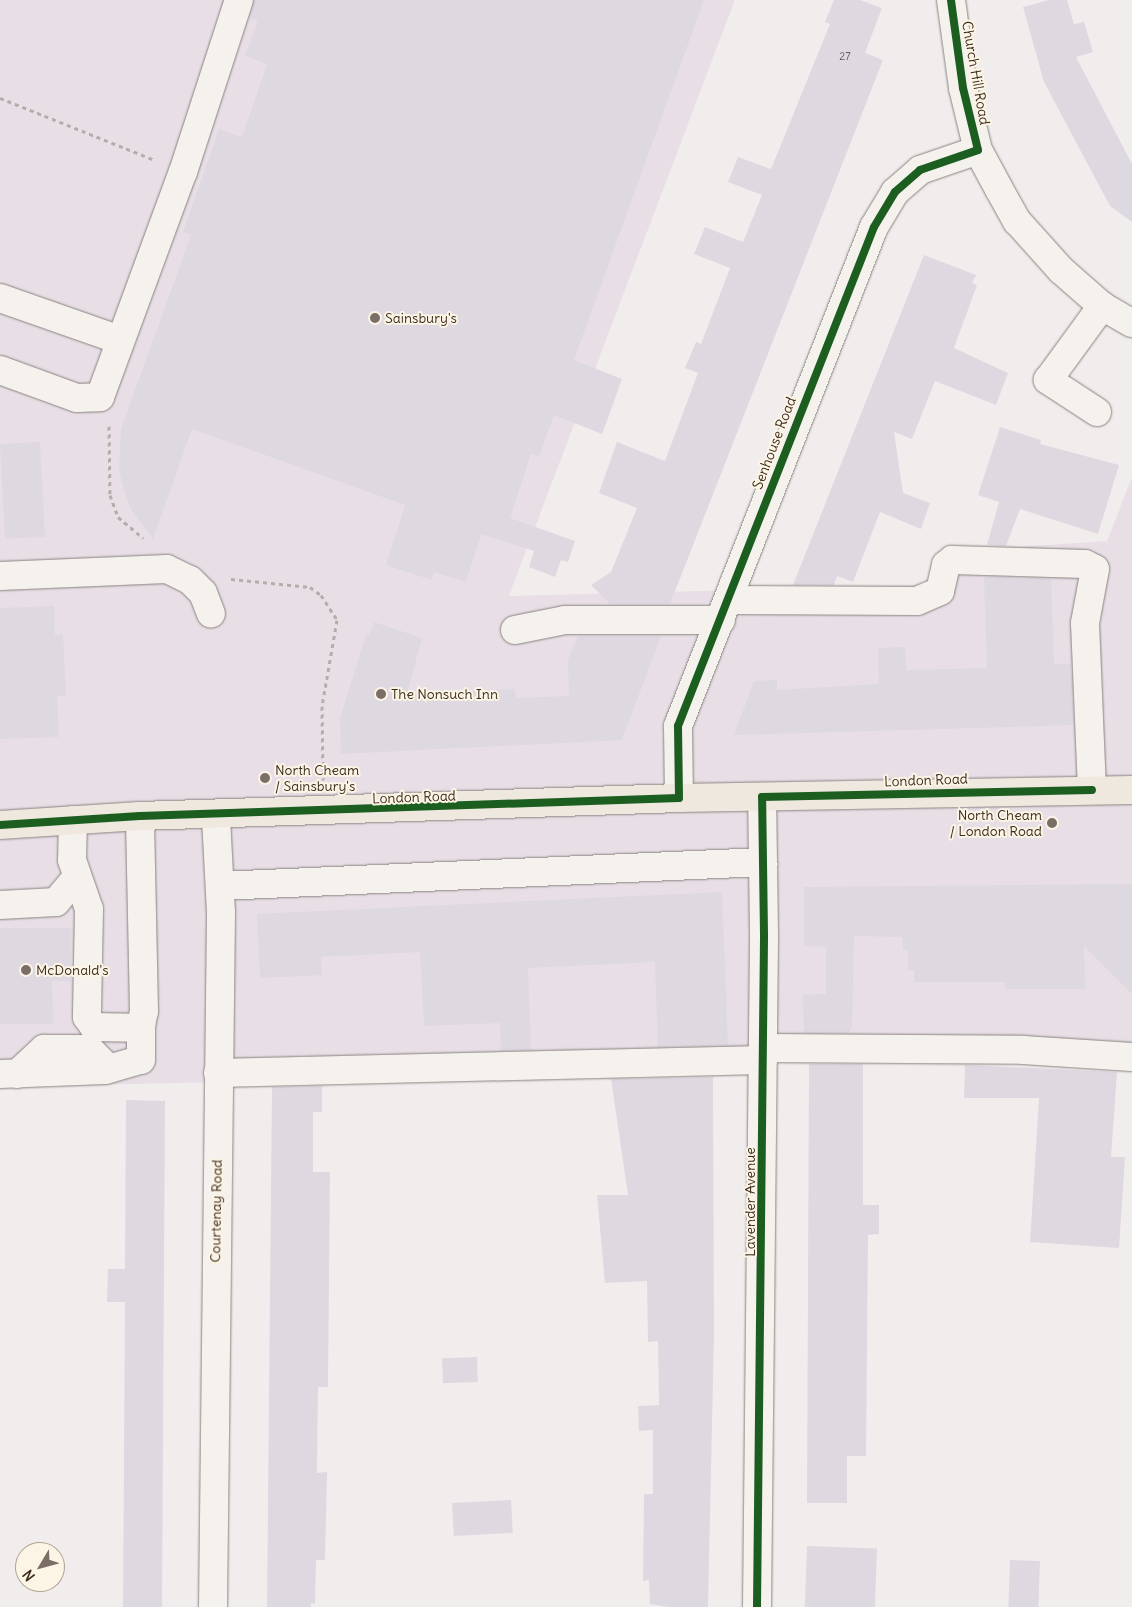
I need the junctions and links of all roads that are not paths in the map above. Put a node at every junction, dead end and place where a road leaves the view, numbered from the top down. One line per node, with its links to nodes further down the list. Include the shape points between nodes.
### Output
1 (239, 0): 7 (street, via 183,172)
2 (951, 0): 3 (street, Church Hill Road, via 963,88)
3 (978, 150): 5 (street, Church Hill Road, via 1017,221 1060,270); 11 (street, Senhouse Road, via 920,170 894,192 874,227)
4 (0, 298): 7 (street)
5 (1102, 306): 6 (street, Church Hill Road); 9 (street, via 1048,380)
6 (1132, 323)
7 (120, 340): 8 (street, via 100,396 77,398)
8 (0, 370)
9 (1097, 412)
10 (0, 576): 12 (street, via 167,569 180,565 203,593)
11 (725, 610): 13 (street, via 565,620); 14 (street, via 917,601 940,591 946,565 952,560 1085,564 1095,569 1085,623); 16 (street, Senhouse Road, via 678,726)
12 (211, 614)
13 (515, 630)
14 (1092, 790): 15 (highway, London Road); 17 (highway, London Road)
15 (1132, 790)
16 (678, 798): 17 (highway, London Road); 19 (highway, London Road)
17 (762, 798): 22 (street, Lavender Avenue)
18 (140, 816): 19 (highway, London Road); 20 (highway, London Road); 26 (street, via 144,1011)
19 (216, 816): 24 (street, Courtenay Road)
20 (73, 820): 21 (highway, London Road); 23 (street, via 72,860)
21 (0, 825)
22 (763, 862): 24 (street); 27 (street, Lavender Avenue)
23 (76, 878): 25 (street, via 56,902); 26 (street, via 89,909 87,1017 94,1027)
24 (220, 886): 29 (street, Courtenay Road)
25 (0, 905)
26 (141, 1025): 30 (street, via 141,1060 109,1069 89,1049 44,1049)
27 (763, 1054): 28 (street, via 1023,1050); 29 (street); 32 (street, Lavender Avenue)
28 (1132, 1057)
29 (218, 1073): 31 (street, Courtenay Road)
30 (9, 1074)
31 (213, 1607)
32 (756, 1607)

